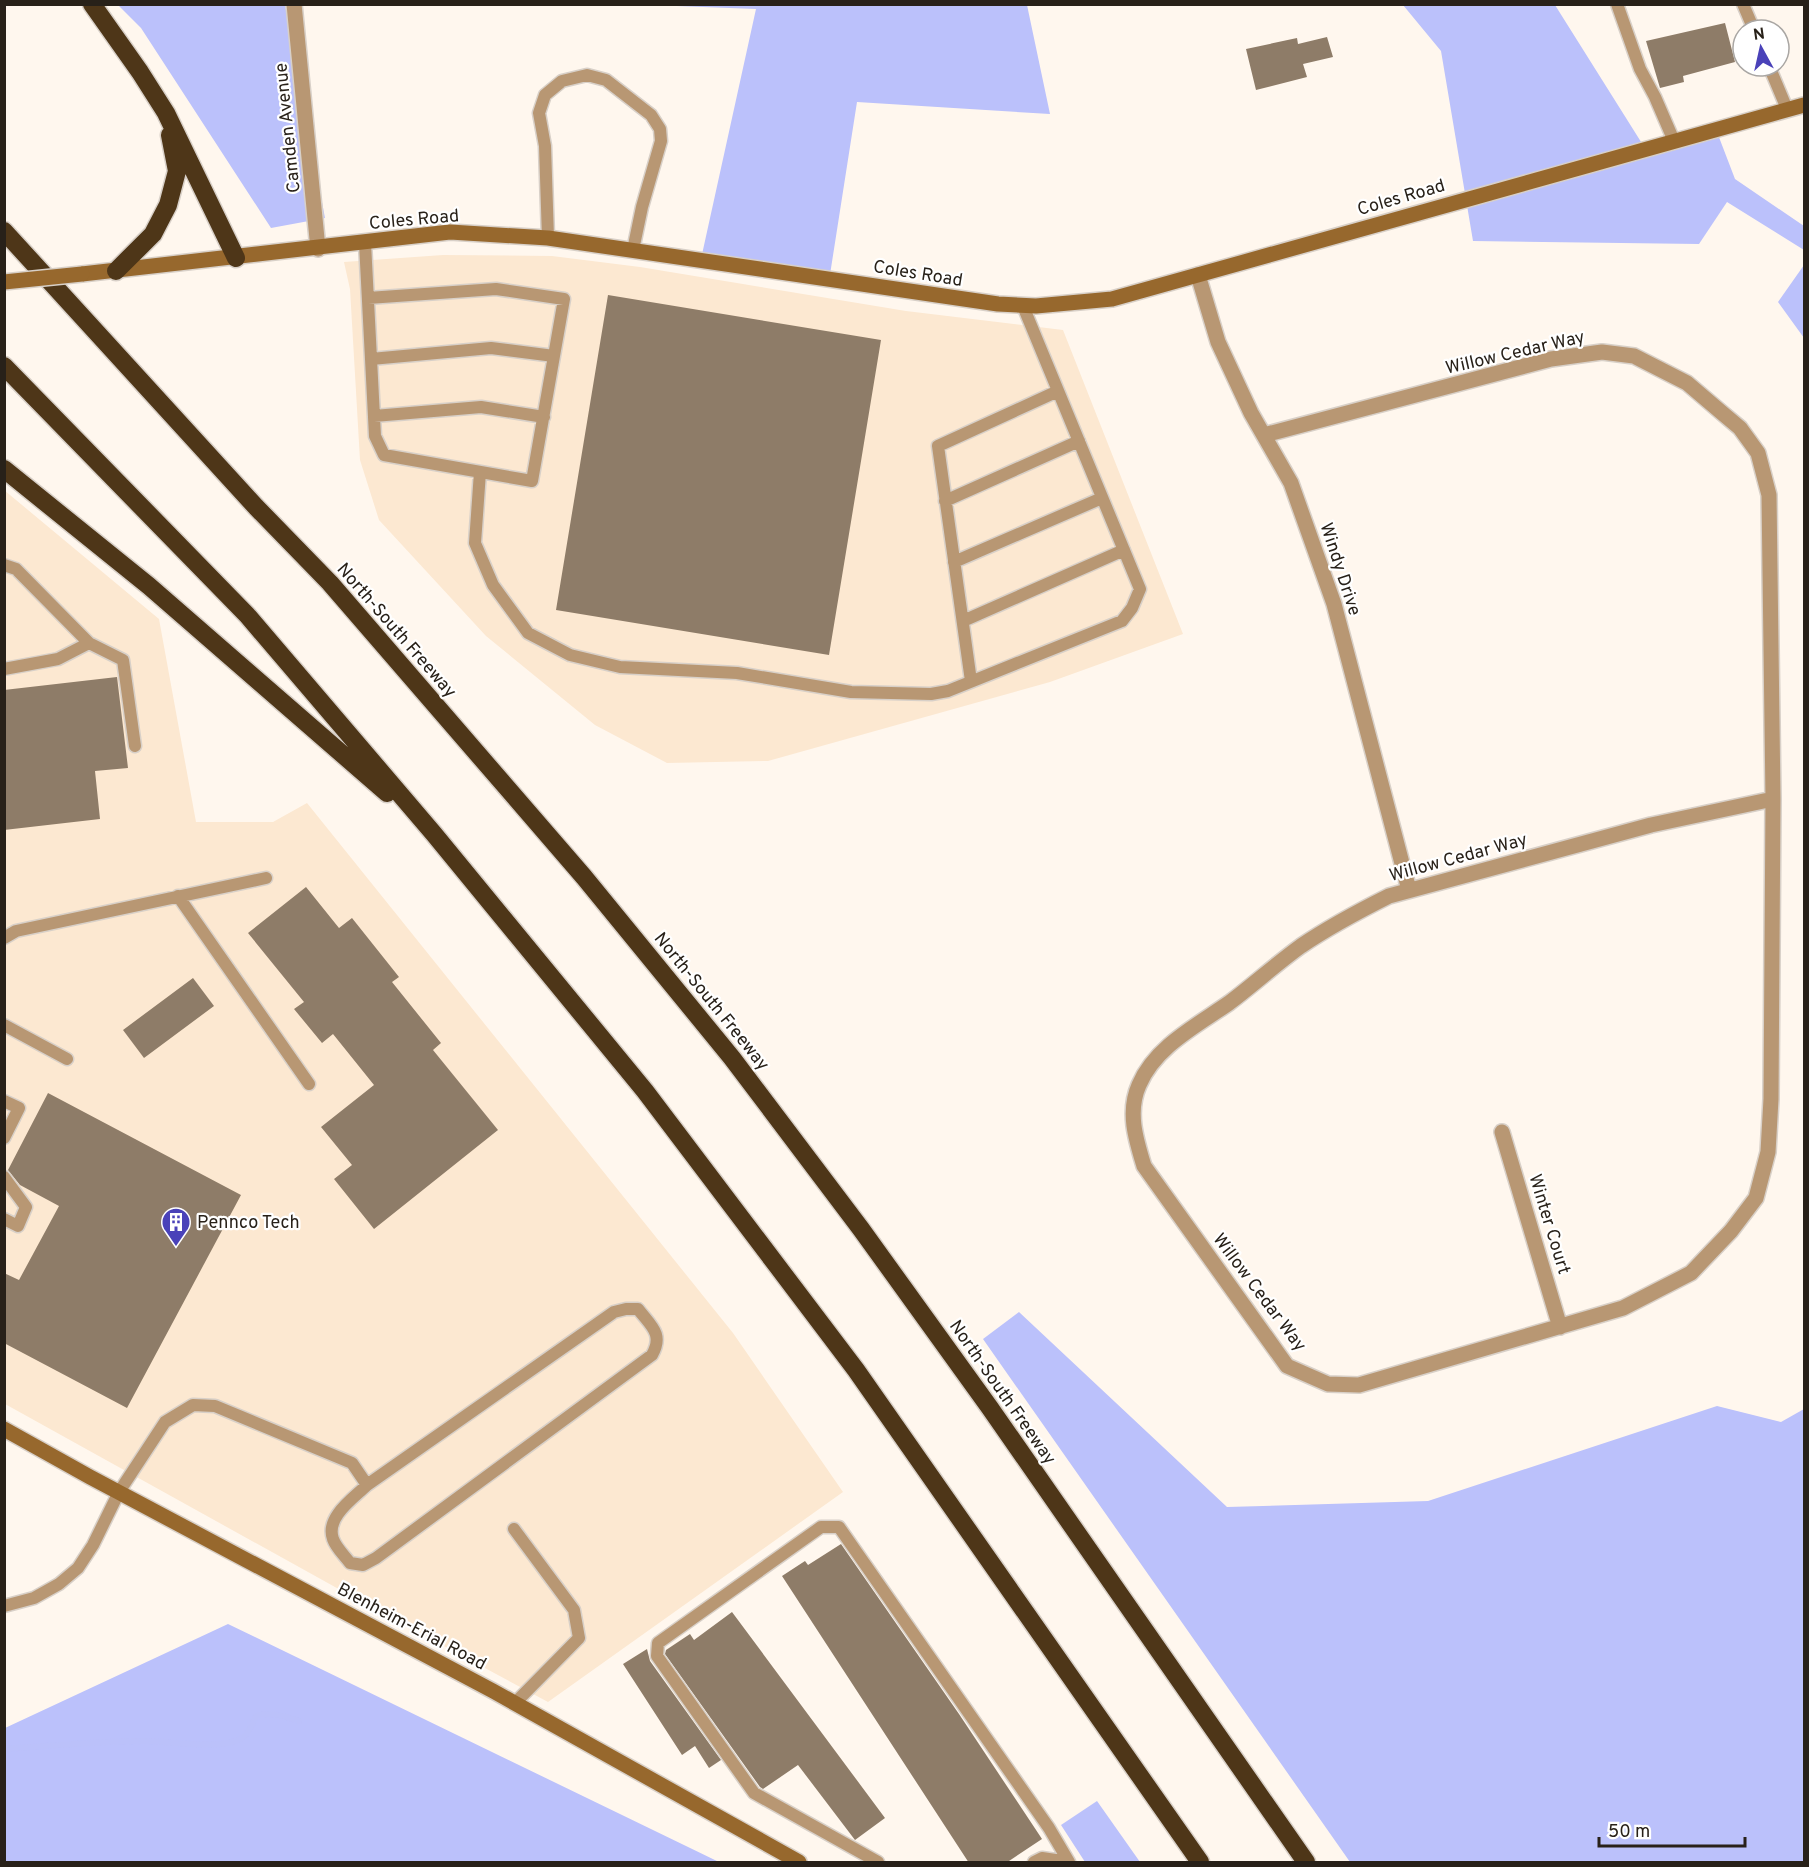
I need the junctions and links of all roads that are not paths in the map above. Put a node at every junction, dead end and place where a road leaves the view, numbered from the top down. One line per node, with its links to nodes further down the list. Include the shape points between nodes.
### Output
1 (92, 4): 9 (highway)
2 (294, 4): 14 (street, Camden Avenue)
3 (1617, 4): 10 (lane, via 1640,69)
4 (1743, 4): 5 (lane)
5 (1749, 18)
6 (1774, 78): 8 (lane)
7 (1804, 105): 8 (street, Coles Road)
8 (1787, 110): 10 (street, Coles Road)
9 (166, 113): 16 (highway); 17 (highway, via 177,171 168,205 153,234)
10 (1674, 141): 18 (street, Coles Road)
11 (4, 231): 68 (highway, North-South Freeway, via 330,583 584,877 732,1058 990,1407)
12 (548, 238): 13 (street, Coles Road, via 450,232); 15 (street, Coles Road); 15 (lane, via 545,146 539,112 545,94 562,81 587,75 606,80 651,115 660,129 661,141)
13 (365, 243): 14 (street, Coles Road); 20 (lane)
14 (318, 249): 16 (street, Coles Road)
15 (633, 250): 21 (street, Coles Road)
16 (236, 258): 17 (street, Coles Road)
17 (116, 270): 19 (street, Coles Road, bridge)
18 (1198, 275): 21 (street, Coles Road, via 1112,299); 28 (street, Windy Drive, via 1218,342)
19 (4, 282)
20 (368, 298): 22 (lane, via 496,289 564,299); 23 (lane)
21 (1023, 306): 25 (lane)
22 (554, 356): 23 (lane, via 491,348); 27 (lane)
23 (371, 359): 26 (lane)
24 (4, 366): 43 (highway, via 247,615)
25 (1058, 391): 29 (lane); 33 (lane, via 938,446)
26 (374, 416): 27 (lane, via 481,407); 31 (lane, via 375,436 384,455)
27 (544, 417): 31 (lane, via 532,481)
28 (1264, 435): 42 (street, Willow Cedar Way, via 1551,359 1602,352 1634,356 1687,383 1746,436 1758,453 1769,495); 45 (street, Windy Drive, via 1291,483 1334,604)
29 (1079, 441): 32 (lane); 33 (lane)
30 (4, 469): 43 (highway, via 149,586)
31 (480, 472): 40 (lane, via 475,543 493,585 528,633 570,655 620,667 737,673 851,692 931,694)
32 (1102, 498): 34 (lane); 35 (lane)
33 (945, 501): 35 (lane)
34 (1124, 550): 37 (lane); 40 (lane, via 1140,589 1122,621)
35 (954, 562): 37 (lane)
36 (4, 565): 38 (lane, via 16,569)
37 (963, 621): 40 (lane)
38 (88, 643): 39 (lane, via 58,659); 41 (lane, via 123,660)
39 (4, 669)
40 (971, 681)
41 (135, 746)
42 (1773, 799): 45 (street, Willow Cedar Way, via 1651,825); 56 (street, Willow Cedar Way, via 1771,1110 1768,1152 1755,1198 1731,1231 1691,1273 1623,1308)
43 (434, 834): 67 (highway, via 645,1091 856,1370)
44 (266, 878): 46 (lane)
45 (1409, 890): 56 (street, Willow Cedar Way, via 1349,916 1301,947 1149,1065 1137,1088 1133,1118 1134,1136 1144,1166 1287,1365 1328,1384 1359,1385)
46 (178, 896): 47 (lane, via 16,931); 50 (lane)
47 (4, 938)
48 (4, 1025): 49 (lane)
49 (67, 1059)
50 (309, 1084)
51 (4, 1101): 53 (lane, via 19,1108)
52 (1502, 1132): 56 (street, Winter Court)
53 (4, 1138)
54 (4, 1177): 55 (lane, via 26,1207 18,1226)
55 (4, 1219)
56 (1560, 1327)
57 (4, 1430): 59 (street, Blenheim-Erial Road)
58 (367, 1485): 58 (lane, via 338,1514 332,1528 333,1540 350,1563 363,1564 376,1558 652,1356 658,1346 657,1335 638,1309 614,1312); 59 (lane, via 352,1463 215,1406 193,1405 165,1422)
59 (119, 1492): 61 (lane, via 78,1568 34,1598); 62 (street, Blenheim-Erial Road)
60 (514, 1529): 62 (lane, via 574,1610 579,1638)
61 (4, 1606)
62 (514, 1703): 64 (street, Blenheim-Erial Road)
63 (1069, 1862): 65 (lane, via 839,1527 821,1527 658,1643 657,1656 754,1793); 66 (lane, via 1042,1858)
64 (799, 1863)
65 (878, 1863)
66 (1034, 1863)
67 (1200, 1863)
68 (1308, 1863)

